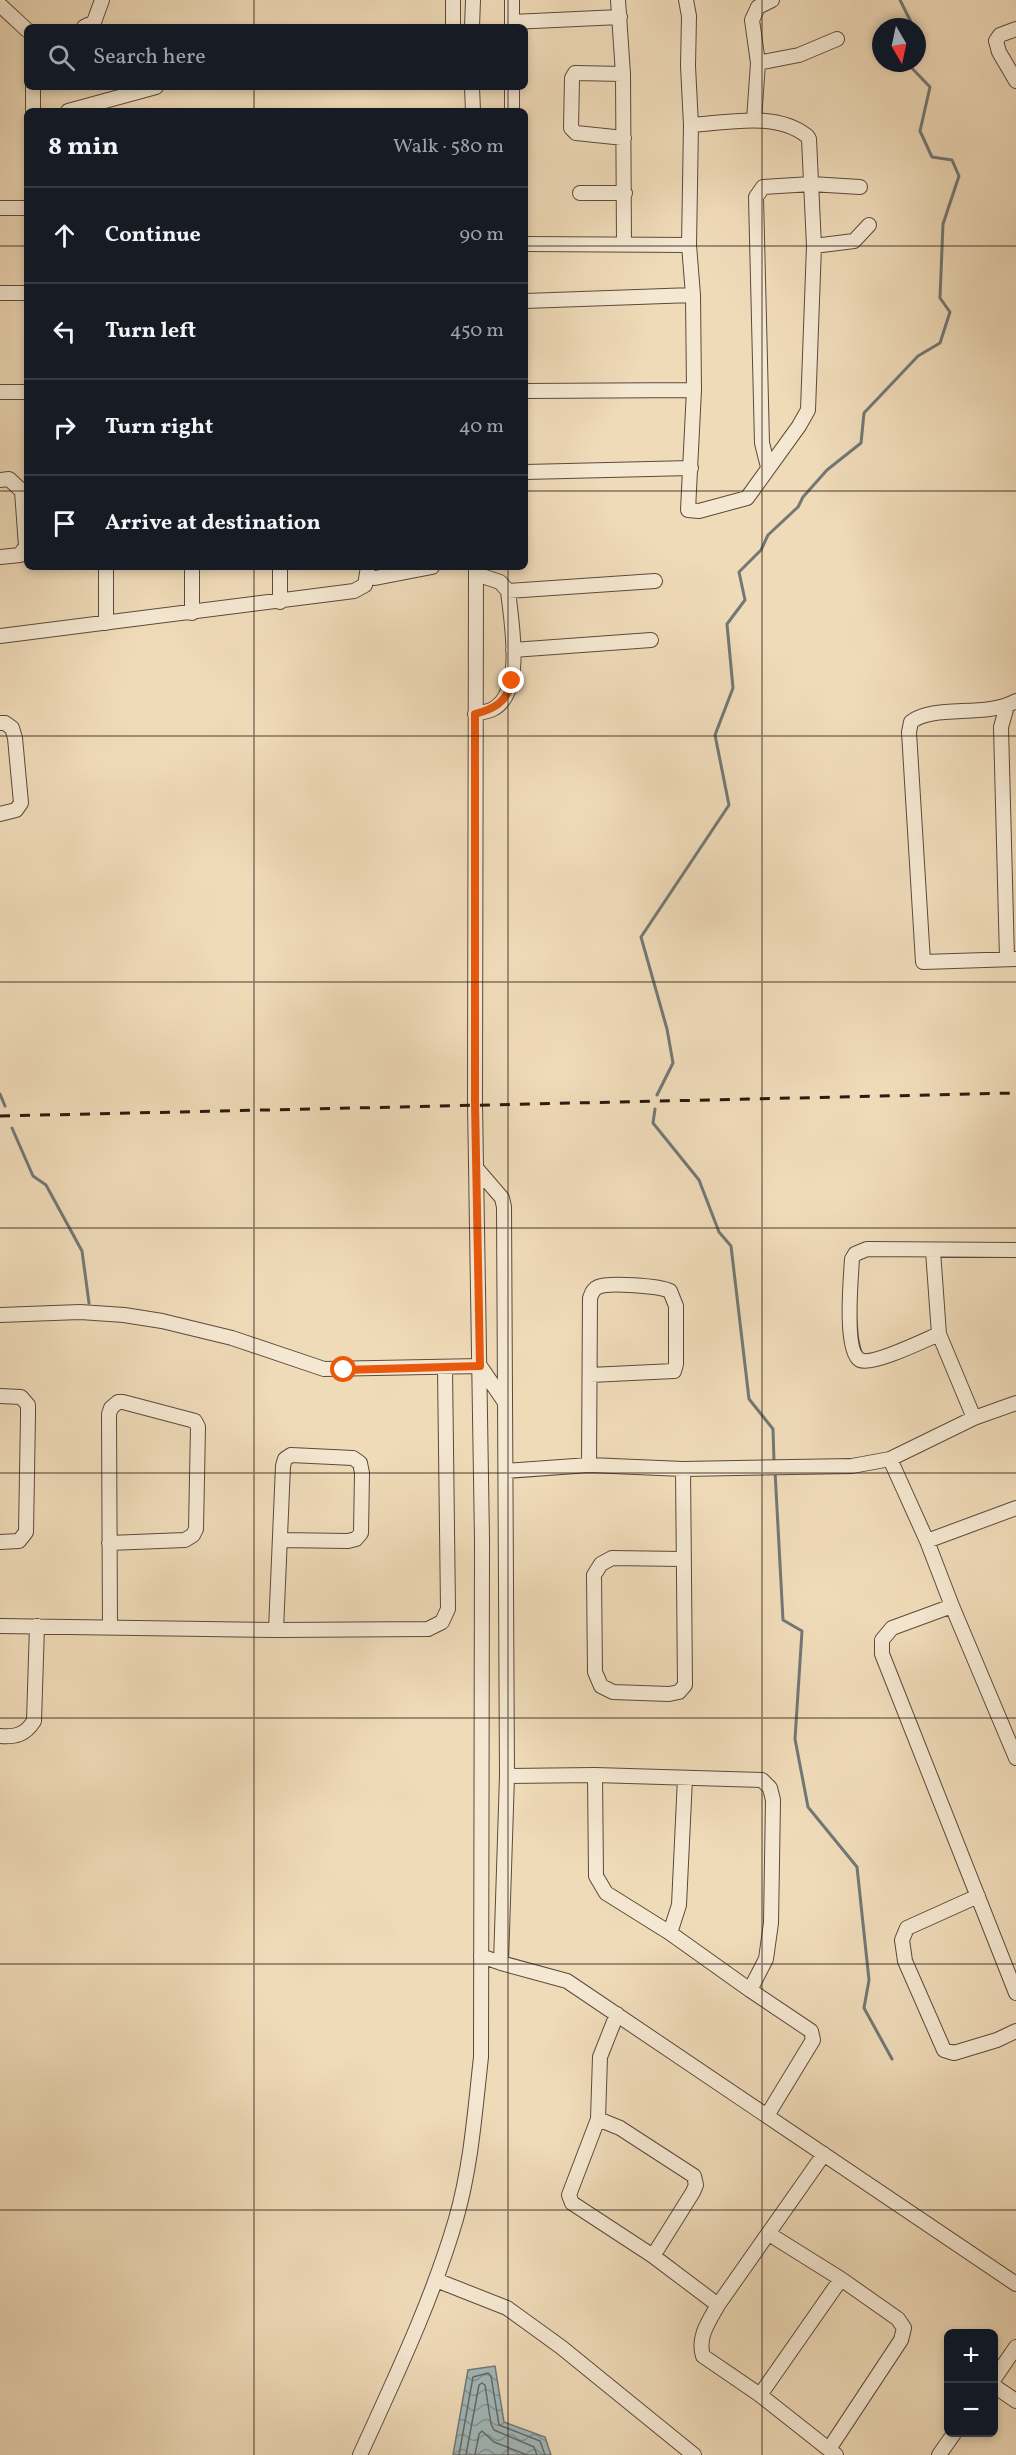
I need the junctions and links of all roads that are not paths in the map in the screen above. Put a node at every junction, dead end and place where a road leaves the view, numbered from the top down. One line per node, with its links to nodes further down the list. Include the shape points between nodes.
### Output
1 (102, 0): 10 (street)
2 (453, 0): 11 (street)
3 (473, 0): 12 (street)
4 (512, 0): 13 (street)
5 (618, 0): 9 (street)
6 (686, 0): 30 (street)
7 (772, 0): 18 (street, via 758,7 752,20)
8 (0, 5): 15 (street)
9 (620, 17): 14 (street); 19 (street)
10 (90, 24)
11 (453, 24)
12 (472, 24)
13 (512, 24)
14 (526, 24)
15 (24, 27)
16 (1016, 29): 20 (street, via 1000,34 996,40)
17 (837, 39): 18 (street, via 799,55)
18 (758, 63): 29 (street)
19 (623, 74): 31 (street); 31 (street, via 575,73 571,128 576,133)
20 (1016, 81)
21 (33, 90): 25 (street)
22 (145, 90): 26 (street)
23 (472, 90): 27 (street)
24 (512, 90): 28 (street)
25 (33, 108)
26 (79, 108)
27 (473, 108)
28 (512, 108)
29 (754, 120): 30 (street); 32 (street, via 779,124 807,136)
30 (691, 125): 41 (street)
31 (624, 138): 35 (street)
32 (811, 184): 33 (street); 42 (street); 51 (street, via 763,187 756,196 762,443)
33 (860, 187)
34 (580, 193): 35 (street)
35 (625, 193): 40 (street)
36 (0, 208): 37 (street)
37 (24, 208)
38 (869, 225): 42 (street, via 849,243)
39 (528, 244): 40 (street)
40 (624, 244): 41 (street)
41 (689, 244): 45 (street)
42 (814, 246): 51 (street, via 808,410)
43 (0, 293): 44 (street)
44 (24, 293)
45 (693, 295): 46 (street); 47 (street)
46 (528, 302)
47 (694, 390): 48 (street); 52 (street)
48 (528, 391)
49 (0, 392): 50 (street)
50 (24, 392)
51 (768, 467): 52 (street, via 747,498 699,511 688,510)
52 (691, 468): 53 (street)
53 (528, 472)
54 (0, 480): 55 (street, via 9,480 22,490)
55 (24, 518)
56 (24, 549): 57 (street, via 20,555)
57 (0, 557)
58 (106, 570): 68 (street)
59 (192, 570): 67 (street)
60 (280, 570): 66 (street)
61 (395, 570): 63 (street)
62 (476, 570): 65 (street, via 500,582); 74 (street)
63 (371, 572): 66 (street, via 360,589)
64 (655, 581): 65 (street)
65 (508, 591): 71 (street)
66 (280, 602): 67 (street)
67 (192, 613): 68 (street)
68 (106, 623): 69 (street)
69 (0, 636)
70 (651, 639): 71 (street)
71 (513, 650): 74 (street, via 508,692 493,709)
72 (1011, 704): 73 (street); 76 (street)
73 (986, 709): 76 (street); 80 (street, via 925,714 911,722 923,962)
74 (475, 714): 81 (street)
75 (0, 723): 78 (street, via 12,728 15,738 21,803 16,810)
76 (1002, 727): 77 (street)
77 (1010, 804): 79 (street)
78 (0, 814)
79 (1010, 874): 80 (street)
80 (1011, 959)
81 (477, 1169): 86 (street); 90 (street, via 502,1198 504,1208)
82 (1016, 1250): 83 (street)
83 (933, 1251): 85 (street); 85 (street, via 867,1249 855,1254 849,1303 850,1337 856,1356 865,1361)
84 (0, 1315): 87 (street, via 80,1312 162,1321 232,1338 324,1369)
85 (939, 1334): 92 (street)
86 (480, 1366): 87 (street); 90 (street); 100 (street)
87 (445, 1368): 109 (street, via 448,1609 442,1622 428,1629)
88 (590, 1375): 88 (street, via 590,1298 596,1288 657,1287 670,1291 676,1306 674,1371); 94 (street)
89 (0, 1396): 102 (street, via 21,1397 28,1405 26,1532 19,1540)
90 (504, 1401): 96 (street)
91 (1016, 1403): 92 (street)
92 (974, 1418): 93 (street)
93 (890, 1459): 95 (street, via 852,1466); 101 (street)
94 (589, 1465): 95 (street); 96 (street)
95 (683, 1469): 104 (street)
96 (506, 1471): 98 (street)
97 (1016, 1507): 101 (street)
98 (505, 1523): 100 (street); 113 (street)
99 (280, 1540): 99 (street, via 285,1459 291,1455 353,1458 360,1464 362,1533 356,1539); 109 (street)
100 (482, 1540): 112 (street)
101 (927, 1541): 105 (street)
102 (0, 1542)
103 (109, 1543): 103 (street, via 111,1408 123,1402 195,1421 198,1427 193,1535 185,1540); 108 (street)
104 (682, 1559): 104 (street, via 685,1685 679,1692 669,1694 614,1692 601,1686 595,1672 594,1575 601,1564 612,1558)
105 (952, 1606): 111 (street); 116 (street, via 892,1628 882,1640 882,1654)
106 (0, 1626): 107 (street)
107 (37, 1626): 108 (street); 110 (street, via 34,1722 27,1732 15,1737)
108 (110, 1628): 109 (street)
109 (276, 1630)
110 (0, 1736)
111 (1016, 1758)
112 (482, 1763): 113 (street); 118 (street)
113 (506, 1769): 114 (street); 119 (street)
114 (595, 1775): 115 (street); 117 (street, via 596,1876 600,1885 606,1893)
115 (685, 1778): 117 (street, via 680,1905); 120 (street, via 762,1780 770,1788 771,1923 766,1959)
116 (978, 1896): 121 (street); 123 (street, via 906,1928 902,1940 905,1961 944,2050 954,2053)
117 (670, 1933): 120 (street)
118 (481, 1956): 119 (street); 130 (street, via 481,2057 473,2135 457,2217)
119 (501, 1963): 122 (street, via 567,1981)
120 (750, 1990): 124 (street, via 811,2031 813,2040)
121 (1016, 1993)
122 (617, 2014): 124 (street); 125 (street, via 600,2057)
123 (1016, 2031)
124 (768, 2114): 126 (street)
125 (598, 2119): 128 (street, via 569,2195 572,2204); 128 (street, via 620,2128 694,2176 693,2192)
126 (824, 2154): 127 (street); 131 (street)
127 (769, 2234): 129 (street); 132 (street)
128 (653, 2256): 132 (street)
129 (842, 2279): 136 (street); 139 (street, via 898,2319 904,2328 901,2340)
130 (436, 2280): 140 (street); 141 (street, via 507,2308)
131 (1016, 2284)
132 (718, 2305): 136 (street, via 705,2328 700,2346 703,2356)
133 (1016, 2347): 134 (street)
134 (998, 2372)
135 (998, 2389): 137 (street)
136 (760, 2395): 139 (street)
137 (1016, 2400)
138 (952, 2437): 142 (street)
139 (832, 2452)
140 (360, 2455)
141 (694, 2455)
142 (939, 2455)

